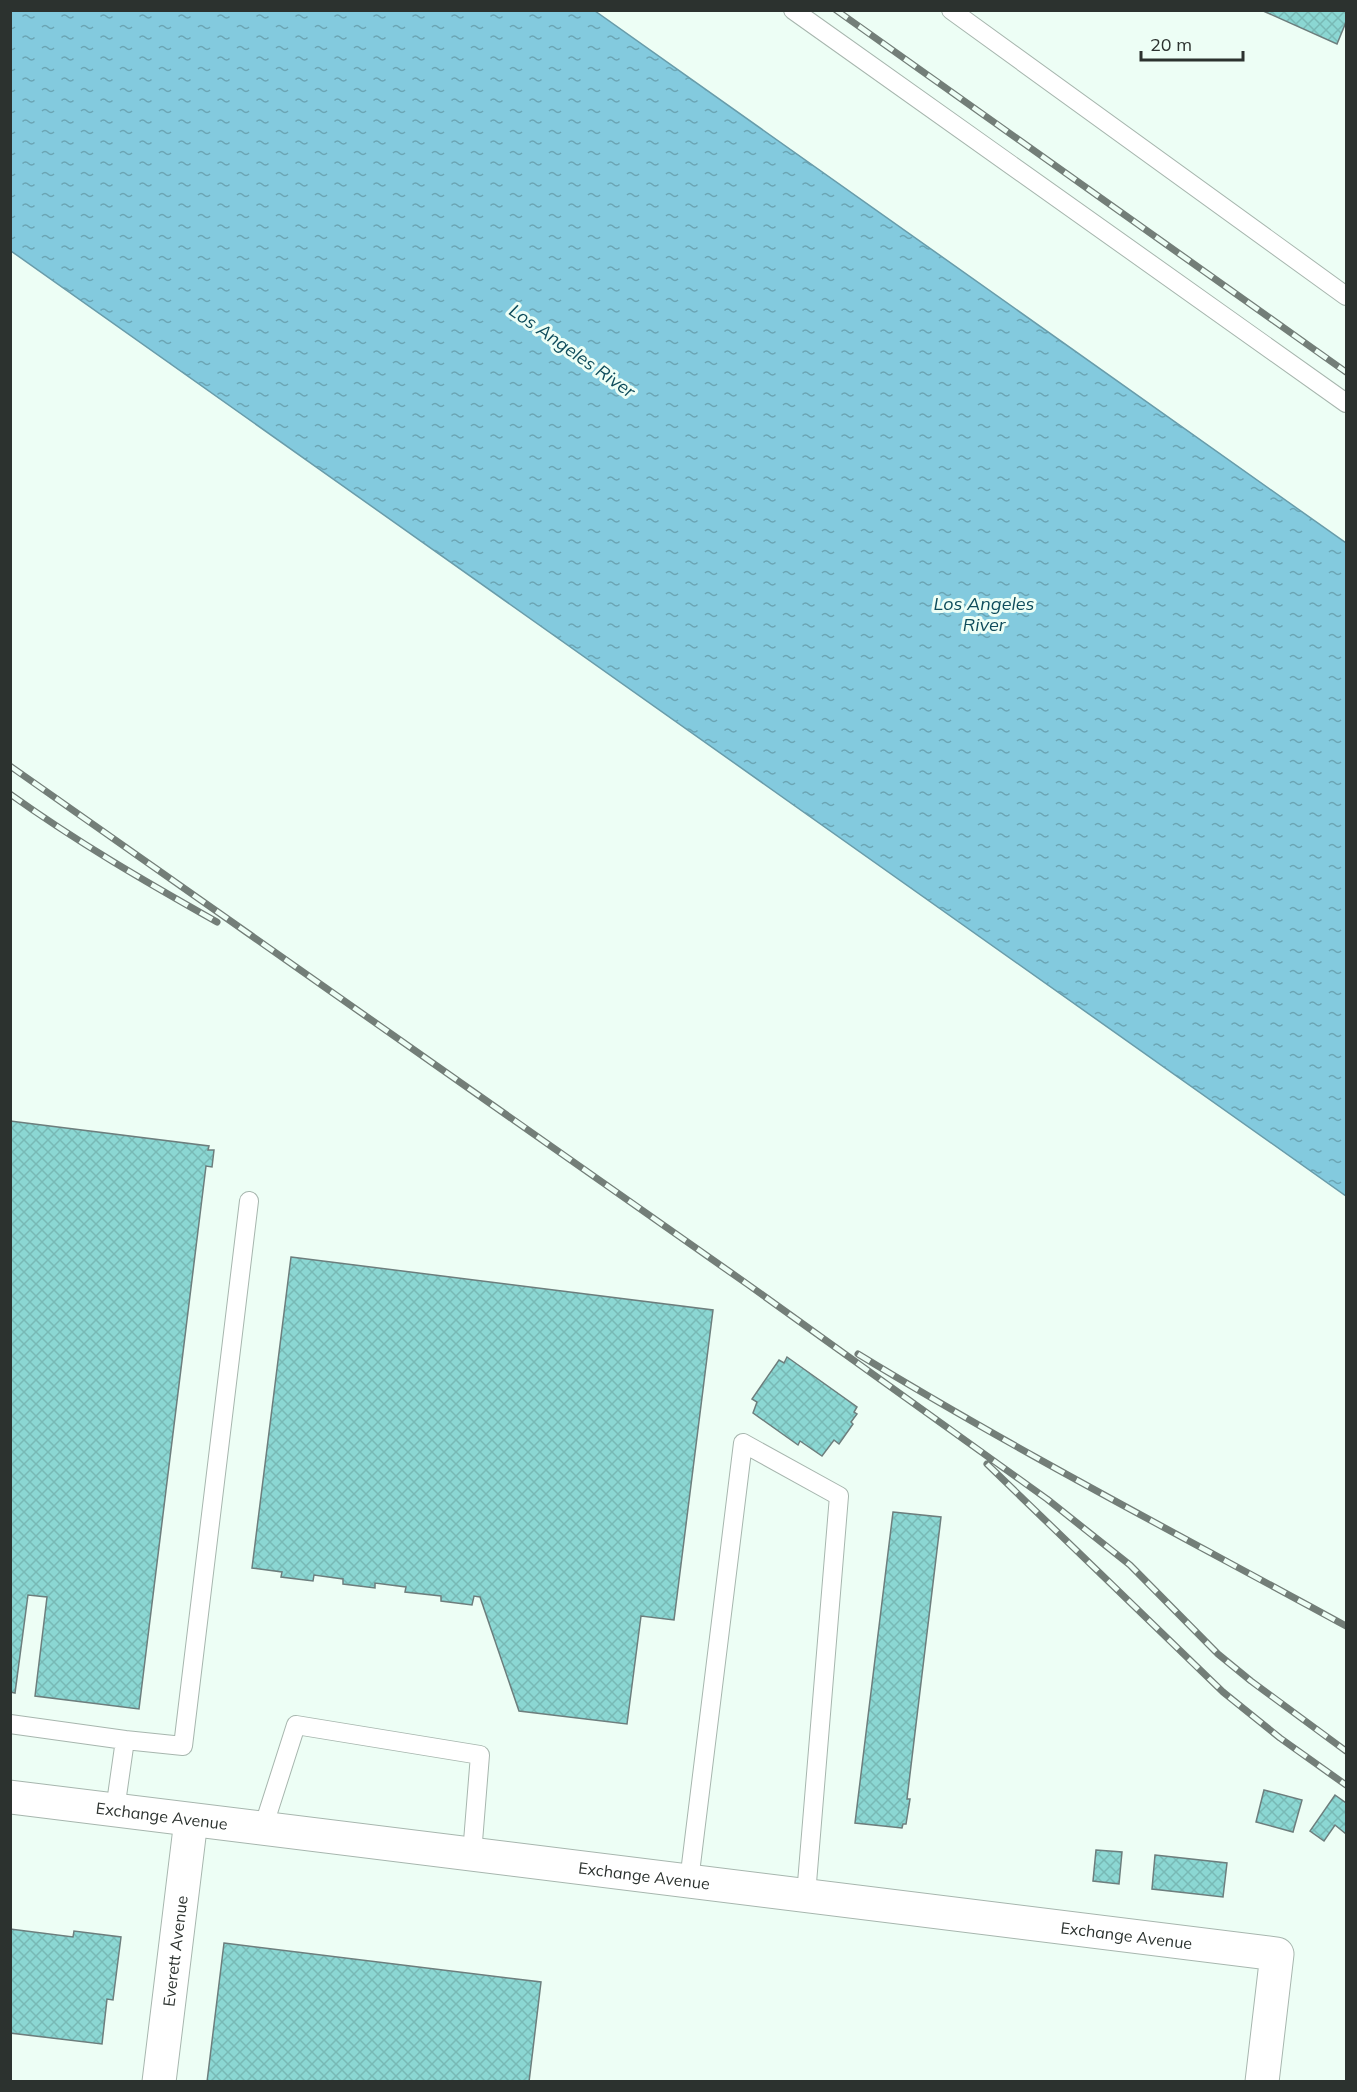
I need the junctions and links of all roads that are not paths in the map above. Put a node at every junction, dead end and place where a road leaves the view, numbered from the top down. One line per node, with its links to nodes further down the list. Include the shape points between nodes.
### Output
1 (793, 10): 4 (lane)
2 (951, 10): 3 (lane)
3 (1347, 297)
4 (1347, 403)
5 (249, 1201): 7 (lane, via 183,1746)
6 (10, 1724): 7 (lane)
7 (125, 1740): 9 (lane)
8 (10, 1797): 9 (street, Exchange Avenue)
9 (116, 1810): 10 (street, Exchange Avenue)
10 (191, 1820): 11 (street, Exchange Avenue); 15 (street, Everett Avenue)
11 (263, 1828): 12 (street, Exchange Avenue); 12 (lane, via 297,1725 480,1755)
12 (472, 1854): 13 (street, Exchange Avenue)
13 (688, 1881): 14 (street, Exchange Avenue); 14 (lane, via 743,1443 838,1496)
14 (806, 1895): 16 (street, Exchange Avenue, via 1277,1954)
15 (159, 2082)
16 (1262, 2082)

